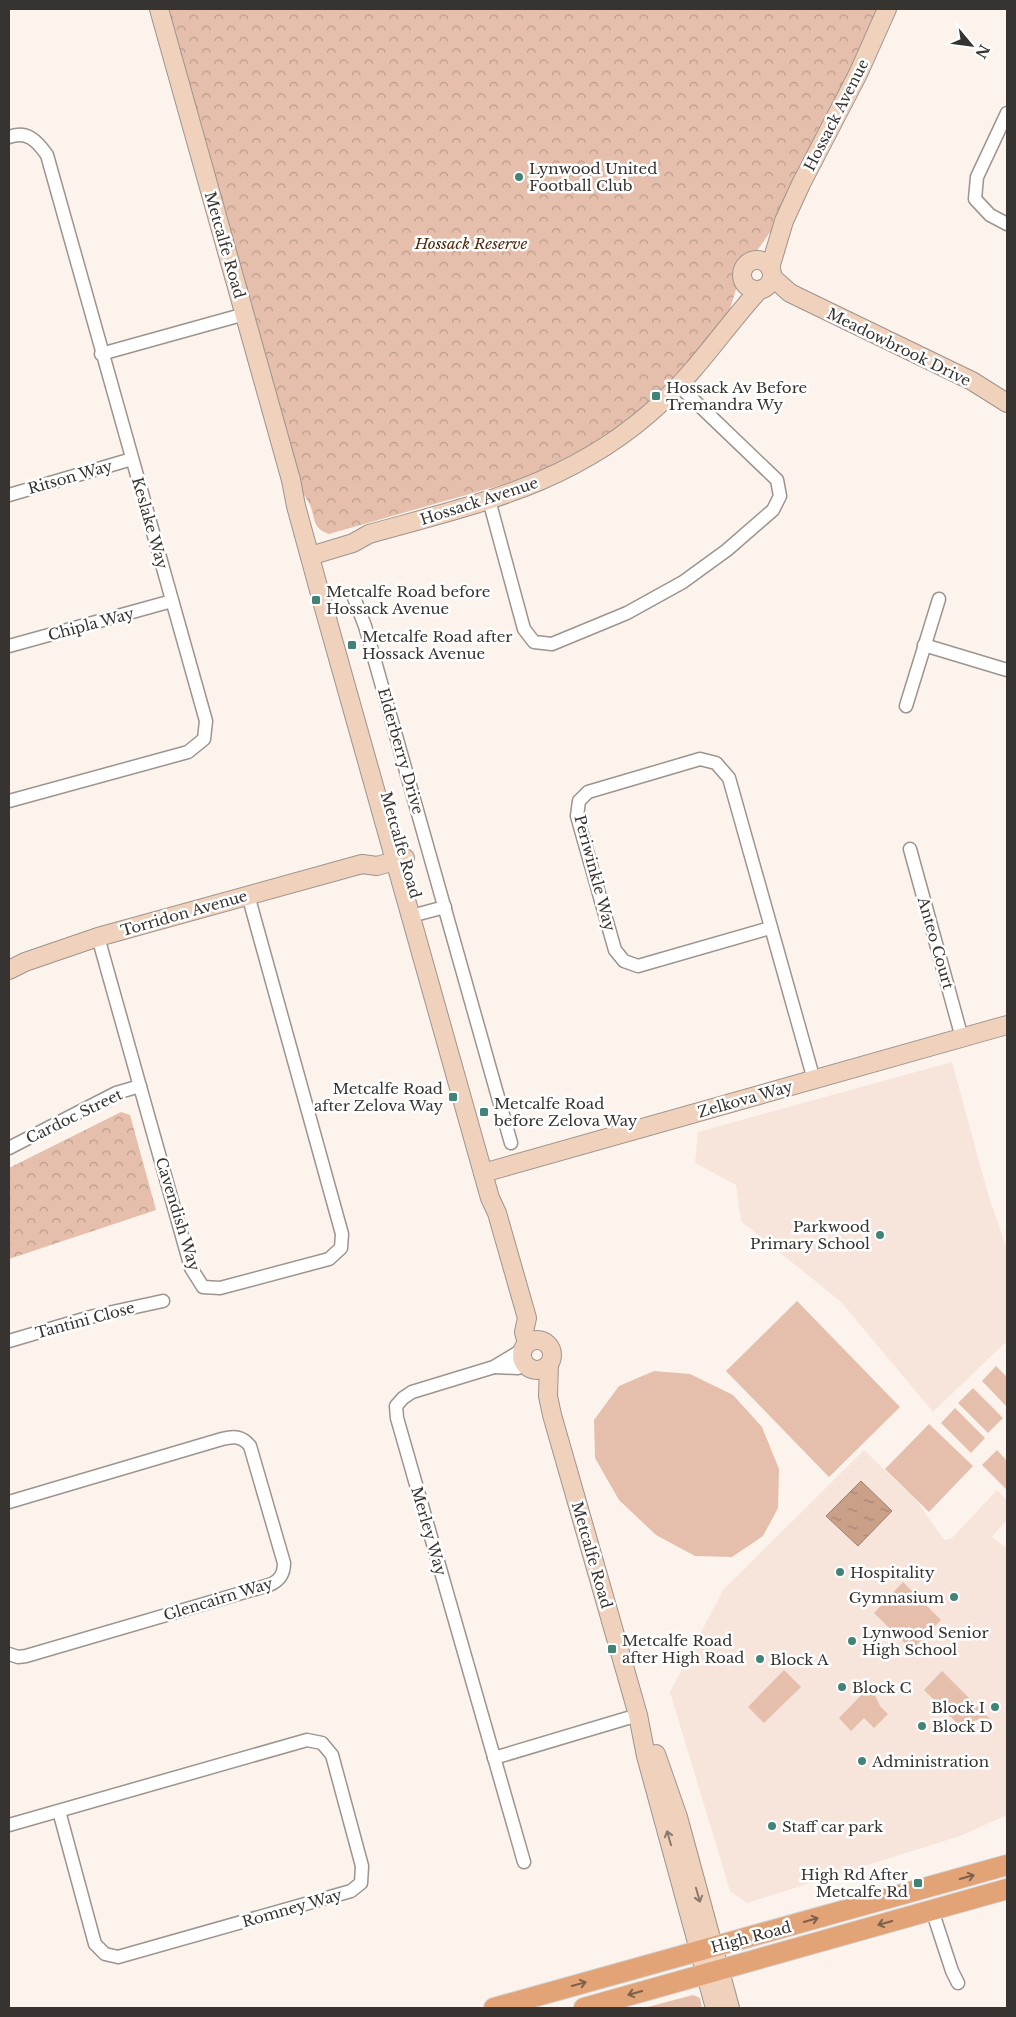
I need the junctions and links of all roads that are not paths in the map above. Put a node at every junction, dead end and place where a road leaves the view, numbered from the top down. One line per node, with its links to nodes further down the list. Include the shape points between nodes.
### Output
1 (159, 9): 7 (main road, Metcalfe Road)
2 (888, 9): 6 (main road, Hossack Avenue, via 801,184)
3 (1007, 114): 5 (street, via 976,177 976,199 990,215)
4 (9, 137): 8 (street, Keslake Way, via 27,135 37,141 47,155)
5 (1007, 224)
6 (761, 278): 9 (main road, Hossack Avenue, via 720,338); 10 (main road, Meadowbrook Drive, via 972,381)
7 (244, 314): 8 (street); 14 (main road, Metcalfe Road, via 296,506)
8 (102, 354): 11 (street, Keslake Way)
9 (679, 386): 13 (main road, Hossack Avenue, via 645,417 597,452 544,480); 13 (street, via 778,480 780,496 773,510 683,582 627,613 552,644 534,642 524,629)
10 (1007, 403)
11 (132, 459): 12 (street, Ritson Way); 17 (street, Keslake Way)
12 (9, 495)
13 (489, 500): 14 (main road, Hossack Avenue, via 369,534 352,533)
14 (312, 549): 24 (main road, Metcalfe Road)
15 (353, 595): 26 (street, Elderberry Drive, via 366,626)
16 (939, 599): 18 (street)
17 (172, 602): 19 (street, Chipla Way); 22 (street, Keslake Way, via 206,721 204,738 188,752)
18 (924, 645): 20 (street); 21 (street)
19 (9, 646)
20 (1007, 670)
21 (906, 706)
22 (9, 801)
23 (910, 849): 32 (street, Anteo Court)
24 (398, 853): 25 (main road, Torridon Avenue, via 375,853 362,864); 27 (main road, Metcalfe Road)
25 (248, 895): 29 (main road, Torridon Avenue); 34 (street, Cavendish Way, via 342,1234 341,1248 329,1259 220,1288 203,1287 191,1268)
26 (445, 908): 27 (street); 35 (street, Elderberry Drive)
27 (416, 914): 37 (main road, Metcalfe Road)
28 (770, 928): 28 (street, Periwinkle Way, via 729,778 716,763 700,759 588,792 579,802 577,816 615,950 624,960 638,966); 33 (street, Periwinkle Way)
29 (98, 937): 30 (main road, Torridon Avenue); 34 (street, Cavendish Way)
30 (9, 970)
31 (1007, 1025): 32 (main road, Zelkova Way)
32 (962, 1038): 33 (main road, Zelkova Way)
33 (814, 1080): 37 (main road, Zelkova Way)
34 (140, 1086): 36 (street, Cardoc Street, via 116,1093)
35 (512, 1143)
36 (9, 1148)
37 (488, 1171): 40 (main road, Metcalfe Road, via 490,1198 498,1213 527,1318 535,1326)
38 (162, 1301): 39 (street, Tantini Close, via 94,1316)
39 (9, 1341)
40 (529, 1353): 41 (main road, via 538,1370); 41 (main road, Metcalfe Road, via 550,1346 552,1360); 42 (main road, Metcalfe Road); 46 (street, Merley Way, via 518,1368 494,1367 412,1392 396,1406)
41 (549, 1364): 42 (main road, Metcalfe Road)
42 (548, 1396): 45 (main road, Metcalfe Road)
43 (9, 1502): 44 (street, Glencairn Way, via 237,1437 250,1446 284,1563 281,1577 275,1583 26,1656)
44 (9, 1654)
45 (638, 1715): 46 (street); 53 (main road, Metcalfe Road, via 646,1756)
46 (494, 1758): 49 (street, Merley Way)
47 (59, 1811): 47 (street, Romney Way, via 308,1740 322,1744 332,1755 362,1866 361,1883 350,1891 118,1957 105,1954 95,1944); 48 (street, Romney Way)
48 (9, 1825)
49 (524, 1862)
50 (1007, 1865): 53 (main road, High Road, one-way to 50)
51 (1007, 1890): 52 (main road, High Road)
52 (932, 1910): 54 (main road, High Road, one-way to 54); 55 (street)
53 (706, 1950): 54 (main road, Metcalfe Road); 56 (main road, High Road, one-way to 53)
54 (712, 1971): 57 (main road, High Road, one-way to 57); 58 (main road, Metcalfe Road); 59 (main road, Metcalfe Road)
55 (958, 1983)
56 (494, 2008)
57 (584, 2008)
58 (715, 2008)
59 (730, 2008)

